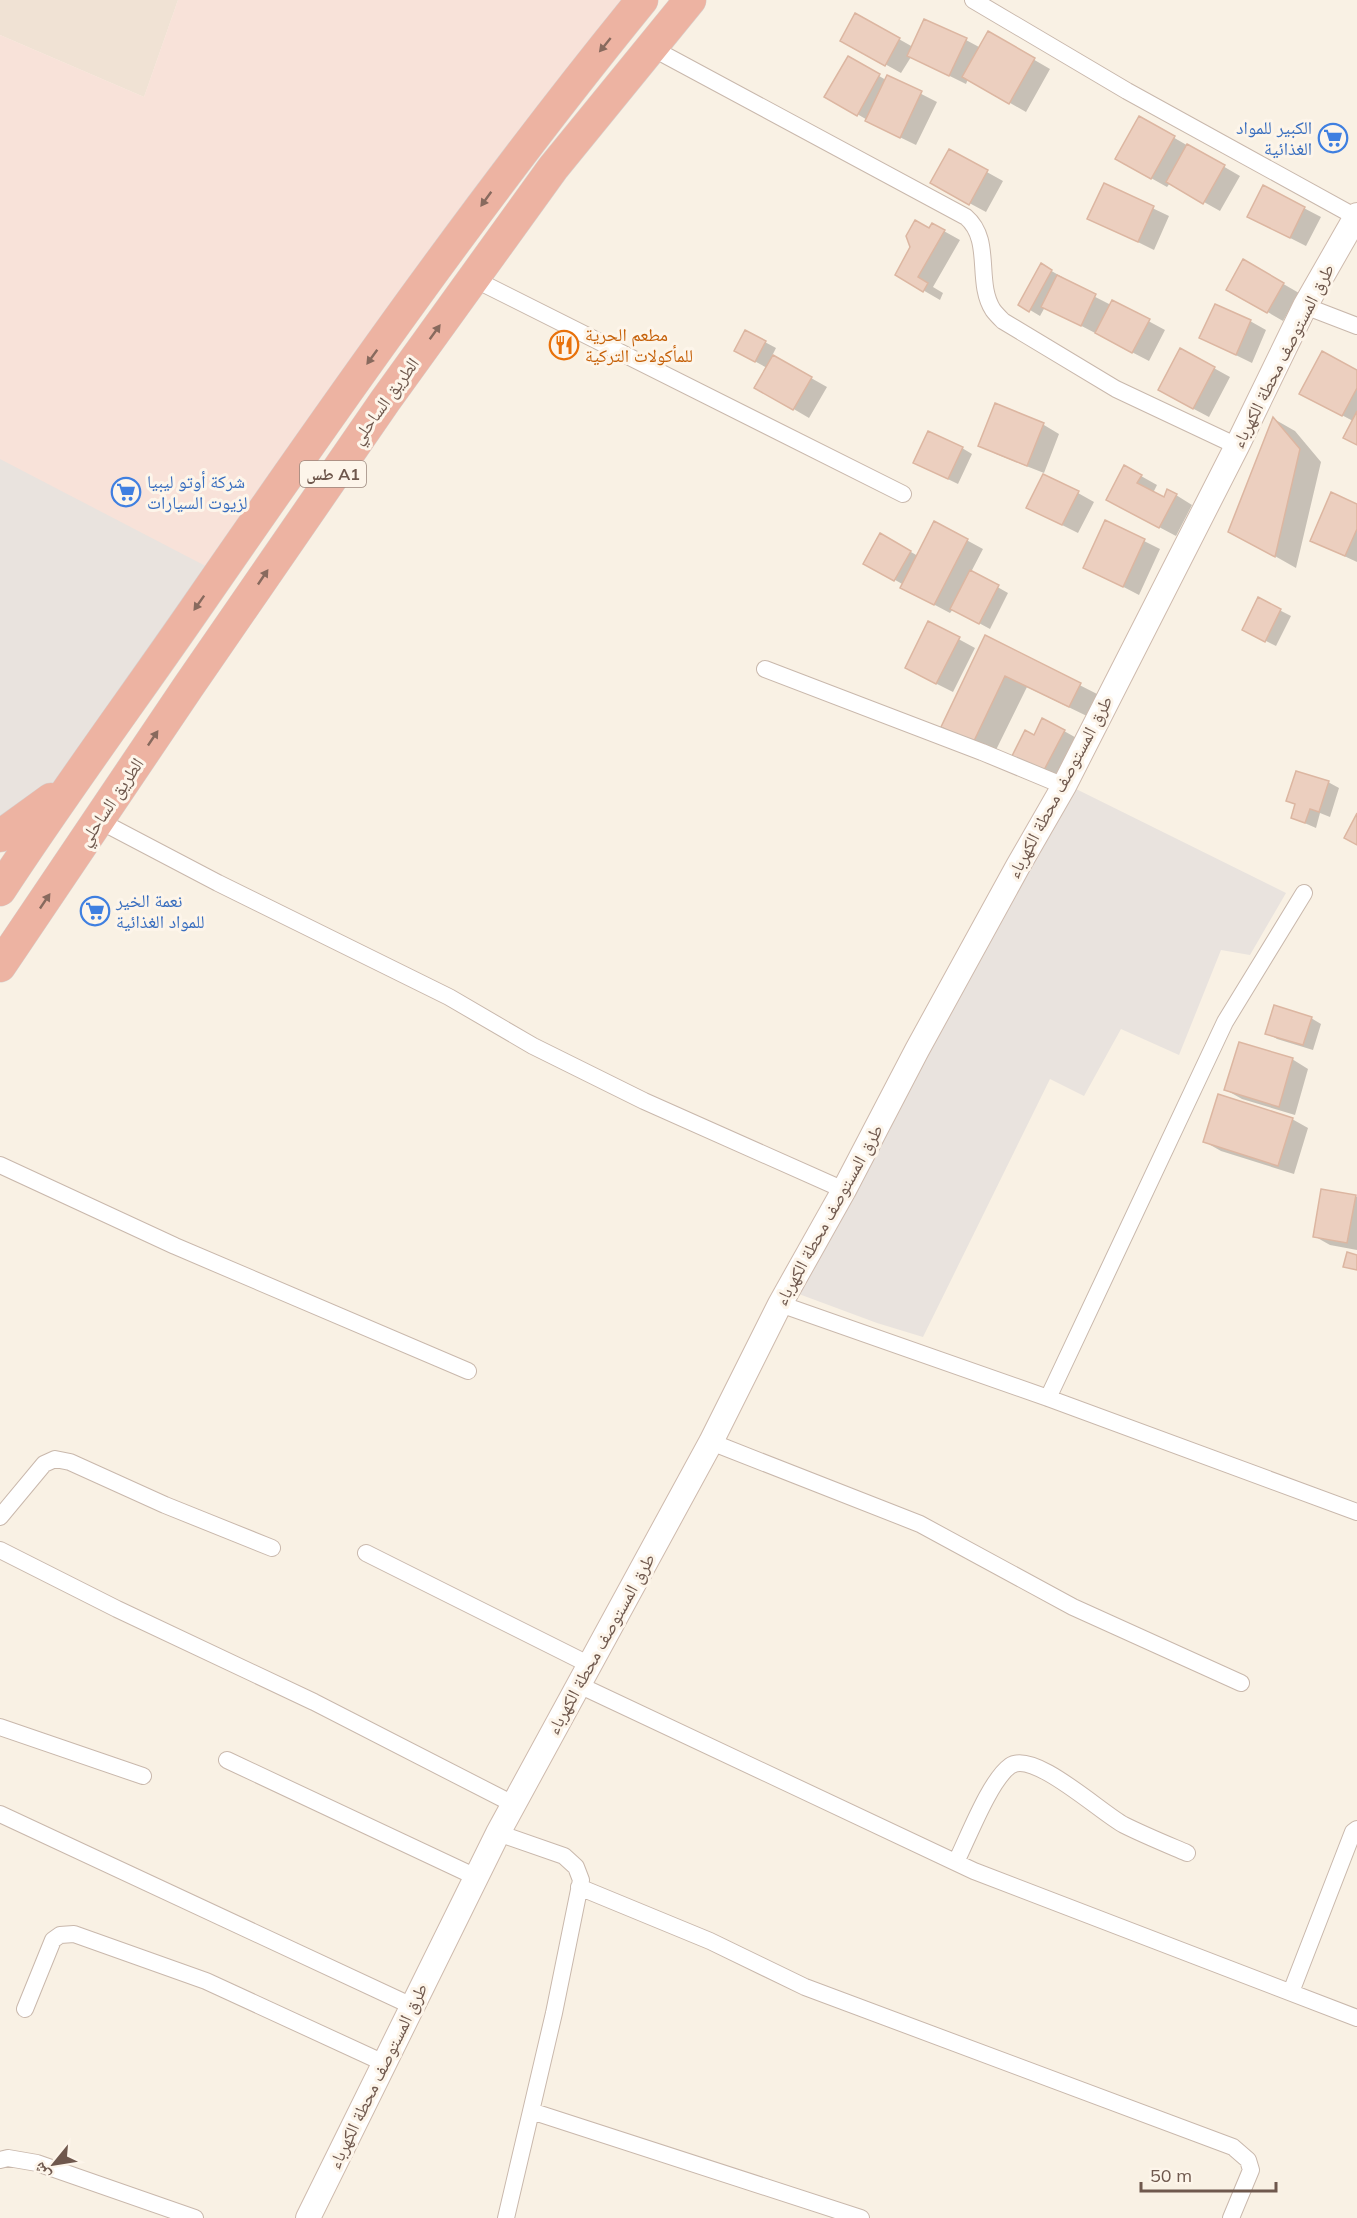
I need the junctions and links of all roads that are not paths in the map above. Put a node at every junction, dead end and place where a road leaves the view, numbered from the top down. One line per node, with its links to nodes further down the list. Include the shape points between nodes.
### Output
1 (642, 0): 12 (highway, الطريق الساحلي / طس A1, one-way to 12, via 500,180)
2 (690, 0): 4 (highway, الطريق الساحلي / طس A1)
3 (973, 0): 5 (street, via 1126,91)
4 (652, 48): 6 (highway, الطريق الساحلي / طس A1, via 553,168); 9 (street, via 966,217 979,235 988,298 1003,321 1116,388)
5 (1357, 216): 7 (street, طرق المستوصف محطة الكهرباء)
6 (474, 279): 10 (street); 14 (highway, الطريق الساحلي / طس A1, one-way to 6, via 336,470)
7 (1305, 306): 8 (street); 9 (street, طرق المستوصف محطة الكهرباء)
8 (1357, 326)
9 (1237, 446): 13 (street, طرق المستوصف محطة الكهرباء)
10 (903, 494)
11 (765, 669): 13 (street)
12 (69, 786): 15 (highway); 16 (highway, الطريق الساحلي / طس A1)
13 (1064, 786): 21 (street, طرق المستوصف محطة الكهرباء)
14 (98, 820): 18 (highway, الطريق الساحلي / طس A1, one-way to 14); 21 (street, via 448,997 533,1046)
15 (0, 836)
16 (0, 890)
17 (1304, 893): 24 (street, via 1225,1022)
18 (11, 927): 19 (highway, الطريق الساحلي / طس A1)
19 (1, 964)
20 (0, 1165): 23 (street, via 175,1246)
21 (844, 1190): 22 (street, طرق المستوصف محطة الكهرباء)
22 (780, 1304): 24 (street); 25 (street, طرق المستوصف محطة الكهرباء)
23 (468, 1371)
24 (1048, 1398): 26 (street)
25 (711, 1442): 31 (street, طرق المستوصف محطة الكهرباء); 32 (street, via 920,1524 1073,1607)
26 (1357, 1512)
27 (0, 1517): 28 (street, via 44,1464 55,1459)
28 (272, 1548)
29 (0, 1550): 36 (street, via 314,1702)
30 (366, 1553): 31 (street)
31 (585, 1675): 36 (street, طرق المستوصف محطة الكهرباء); 41 (street)
32 (1241, 1683)
33 (0, 1727): 35 (street)
34 (227, 1760): 42 (street)
35 (143, 1776)
36 (513, 1804): 39 (street, طرق المستوصف محطة الكهرباء)
37 (0, 1814): 45 (street)
38 (1357, 1829): 44 (street)
39 (498, 1833): 42 (street, طرق المستوصف محطة الكهرباء); 43 (street, via 564,1856 576,1867 581,1880)
40 (1186, 1853): 41 (street, via 1122,1824 1069,1786 1032,1764 1019,1761 997,1780)
41 (956, 1862): 44 (street)
42 (476, 1877): 45 (street, طرق المستوصف محطة الكهرباء)
43 (579, 1887): 49 (street, via 555,2013); 55 (street, via 710,1941 805,1987 1233,2147 1248,2160 1251,2170)
44 (1291, 1992): 47 (street)
45 (412, 2006): 48 (street, طرق المستوصف محطة الكهرباء)
46 (25, 2009): 48 (street, via 53,1940 74,1934 206,1981)
47 (1357, 2018)
48 (384, 2063): 52 (street, طرق المستوصف محطة الكهرباء)
49 (531, 2110): 53 (street); 54 (street)
50 (0, 2160): 51 (street, via 38,2163)
51 (195, 2218)
52 (308, 2218)
53 (506, 2218)
54 (861, 2218)
55 (1231, 2218)

